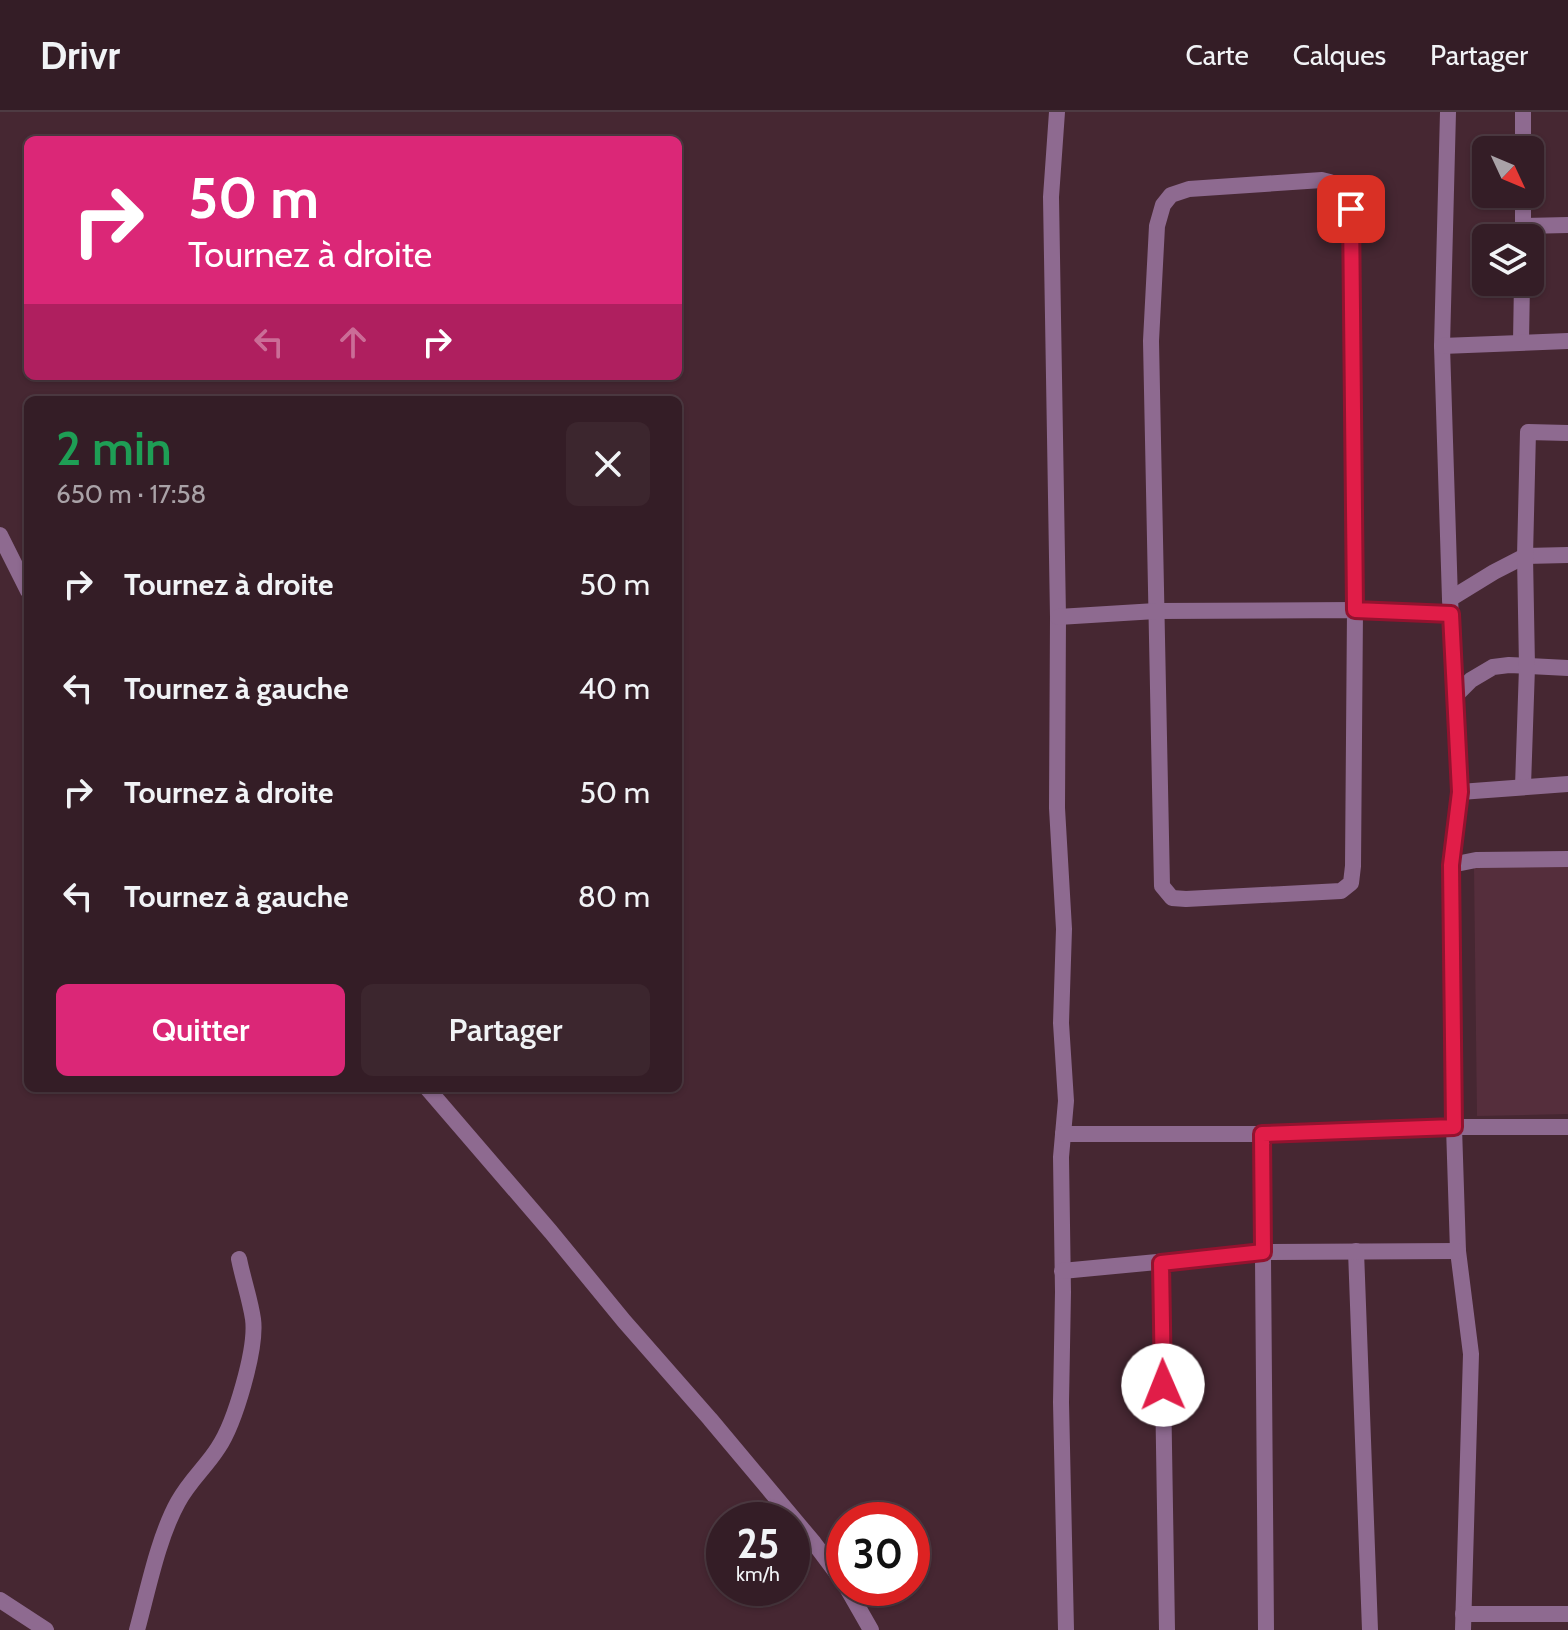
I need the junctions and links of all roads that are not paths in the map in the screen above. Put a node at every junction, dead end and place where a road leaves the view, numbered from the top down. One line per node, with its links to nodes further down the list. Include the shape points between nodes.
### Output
1 (1057, 112): 19 (street, via 1051,197)
2 (1448, 112): 10 (street)
3 (1523, 112): 4 (street)
4 (1523, 136)
5 (1568, 225): 6 (street)
6 (1544, 229)
7 (1522, 296): 9 (street)
8 (1568, 341): 9 (street)
9 (1521, 342): 10 (street)
10 (1442, 346): 16 (street)
11 (1568, 433): 14 (street, via 1528,432)
12 (0, 535): 15 (street)
13 (1568, 555): 14 (street)
14 (1525, 556): 16 (street); 20 (street)
15 (24, 585)
16 (1450, 606): 17 (street); 22 (street)
17 (1355, 610): 18 (street); 18 (street, via 1351,883 1341,891 1186,899 1172,898 1162,886); 18 (street, via 1351,209 1348,194 1337,183 1322,180 1189,189 1171,195 1163,205 1157,226 1151,341)
18 (1156, 611): 19 (street)
19 (1058, 617): 31 (street)
20 (1527, 667): 21 (street); 22 (street, via 1493,667); 24 (street)
21 (1568, 668)
22 (1455, 696): 25 (street)
23 (1568, 784): 24 (street)
24 (1523, 786): 25 (street)
25 (1460, 792): 27 (street)
26 (1568, 859): 27 (street)
27 (1451, 865): 29 (street)
28 (430, 1092): 39 (street)
29 (1454, 1127): 30 (street); 32 (street); 34 (street)
30 (1568, 1127)
31 (1063, 1134): 32 (street); 38 (street)
32 (1262, 1134): 35 (street)
33 (1356, 1251): 34 (street); 35 (street); 50 (street)
34 (1458, 1251): 43 (street, via 1471,1354)
35 (1263, 1252): 37 (street); 49 (street)
36 (239, 1259): 45 (street, via 253,1321 234,1416 172,1514)
37 (1161, 1263): 38 (street); 48 (street)
38 (1062, 1271): 47 (street)
39 (826, 1559)
40 (0, 1600): 44 (street)
41 (857, 1606): 46 (street)
42 (1568, 1614): 43 (street)
43 (1463, 1622)
44 (46, 1630)
45 (137, 1630)
46 (871, 1630)
47 (1066, 1630)
48 (1167, 1630)
49 (1266, 1630)
50 (1370, 1630)

